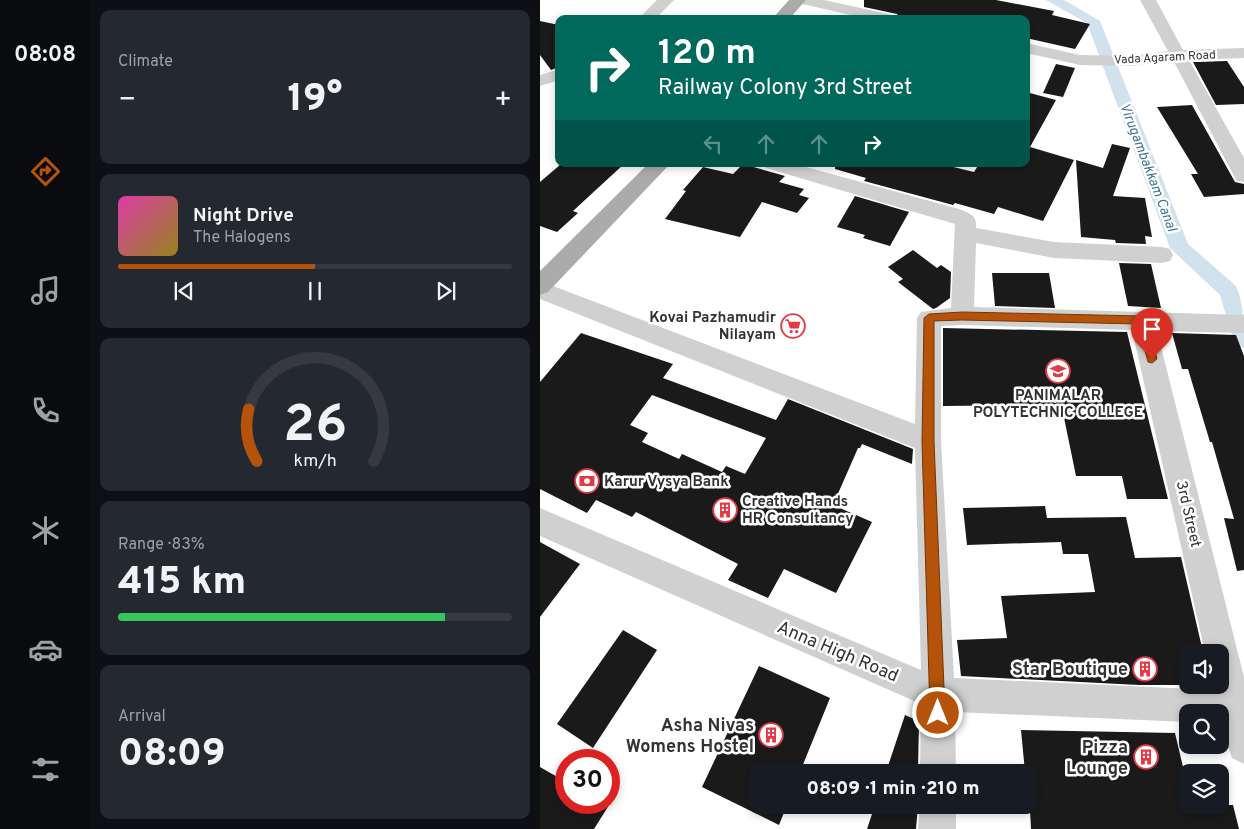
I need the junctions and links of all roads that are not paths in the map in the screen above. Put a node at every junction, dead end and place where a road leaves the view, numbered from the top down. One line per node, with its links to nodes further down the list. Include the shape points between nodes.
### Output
1 (666, 0): 4 (street)
2 (807, 0): 5 (main road); 6 (main road); 7 (street)
3 (1148, 0): 10 (street)
4 (650, 15)
5 (786, 15)
6 (800, 15)
7 (873, 15)
8 (1030, 49): 10 (street, Vada Agaram Road, via 1080,60 1132,60)
9 (1244, 53): 10 (street, Vada Agaram Road)
10 (1176, 54): 16 (street)
11 (555, 75): 12 (street)
12 (540, 81)
13 (635, 167): 19 (main road)
14 (657, 167): 20 (main road)
15 (784, 167): 17 (street, via 952,214 966,220)
16 (1244, 176)
17 (966, 234): 18 (street, via 1054,250); 21 (street)
18 (1162, 255)
19 (540, 261)
20 (540, 288): 24 (street)
21 (962, 316): 22 (street); 24 (street, via 929,318)
22 (1142, 320): 23 (street); 27 (street, 3rd Street)
23 (1236, 324)
24 (928, 441): 26 (street)
25 (540, 522): 26 (street, Anna High Road)
26 (938, 694): 27 (street, Anna High Road); 29 (street)
27 (1240, 708): 28 (street, 3rd Street)
28 (1244, 746)
29 (938, 764)
30 (938, 814): 31 (street)
31 (938, 829)

